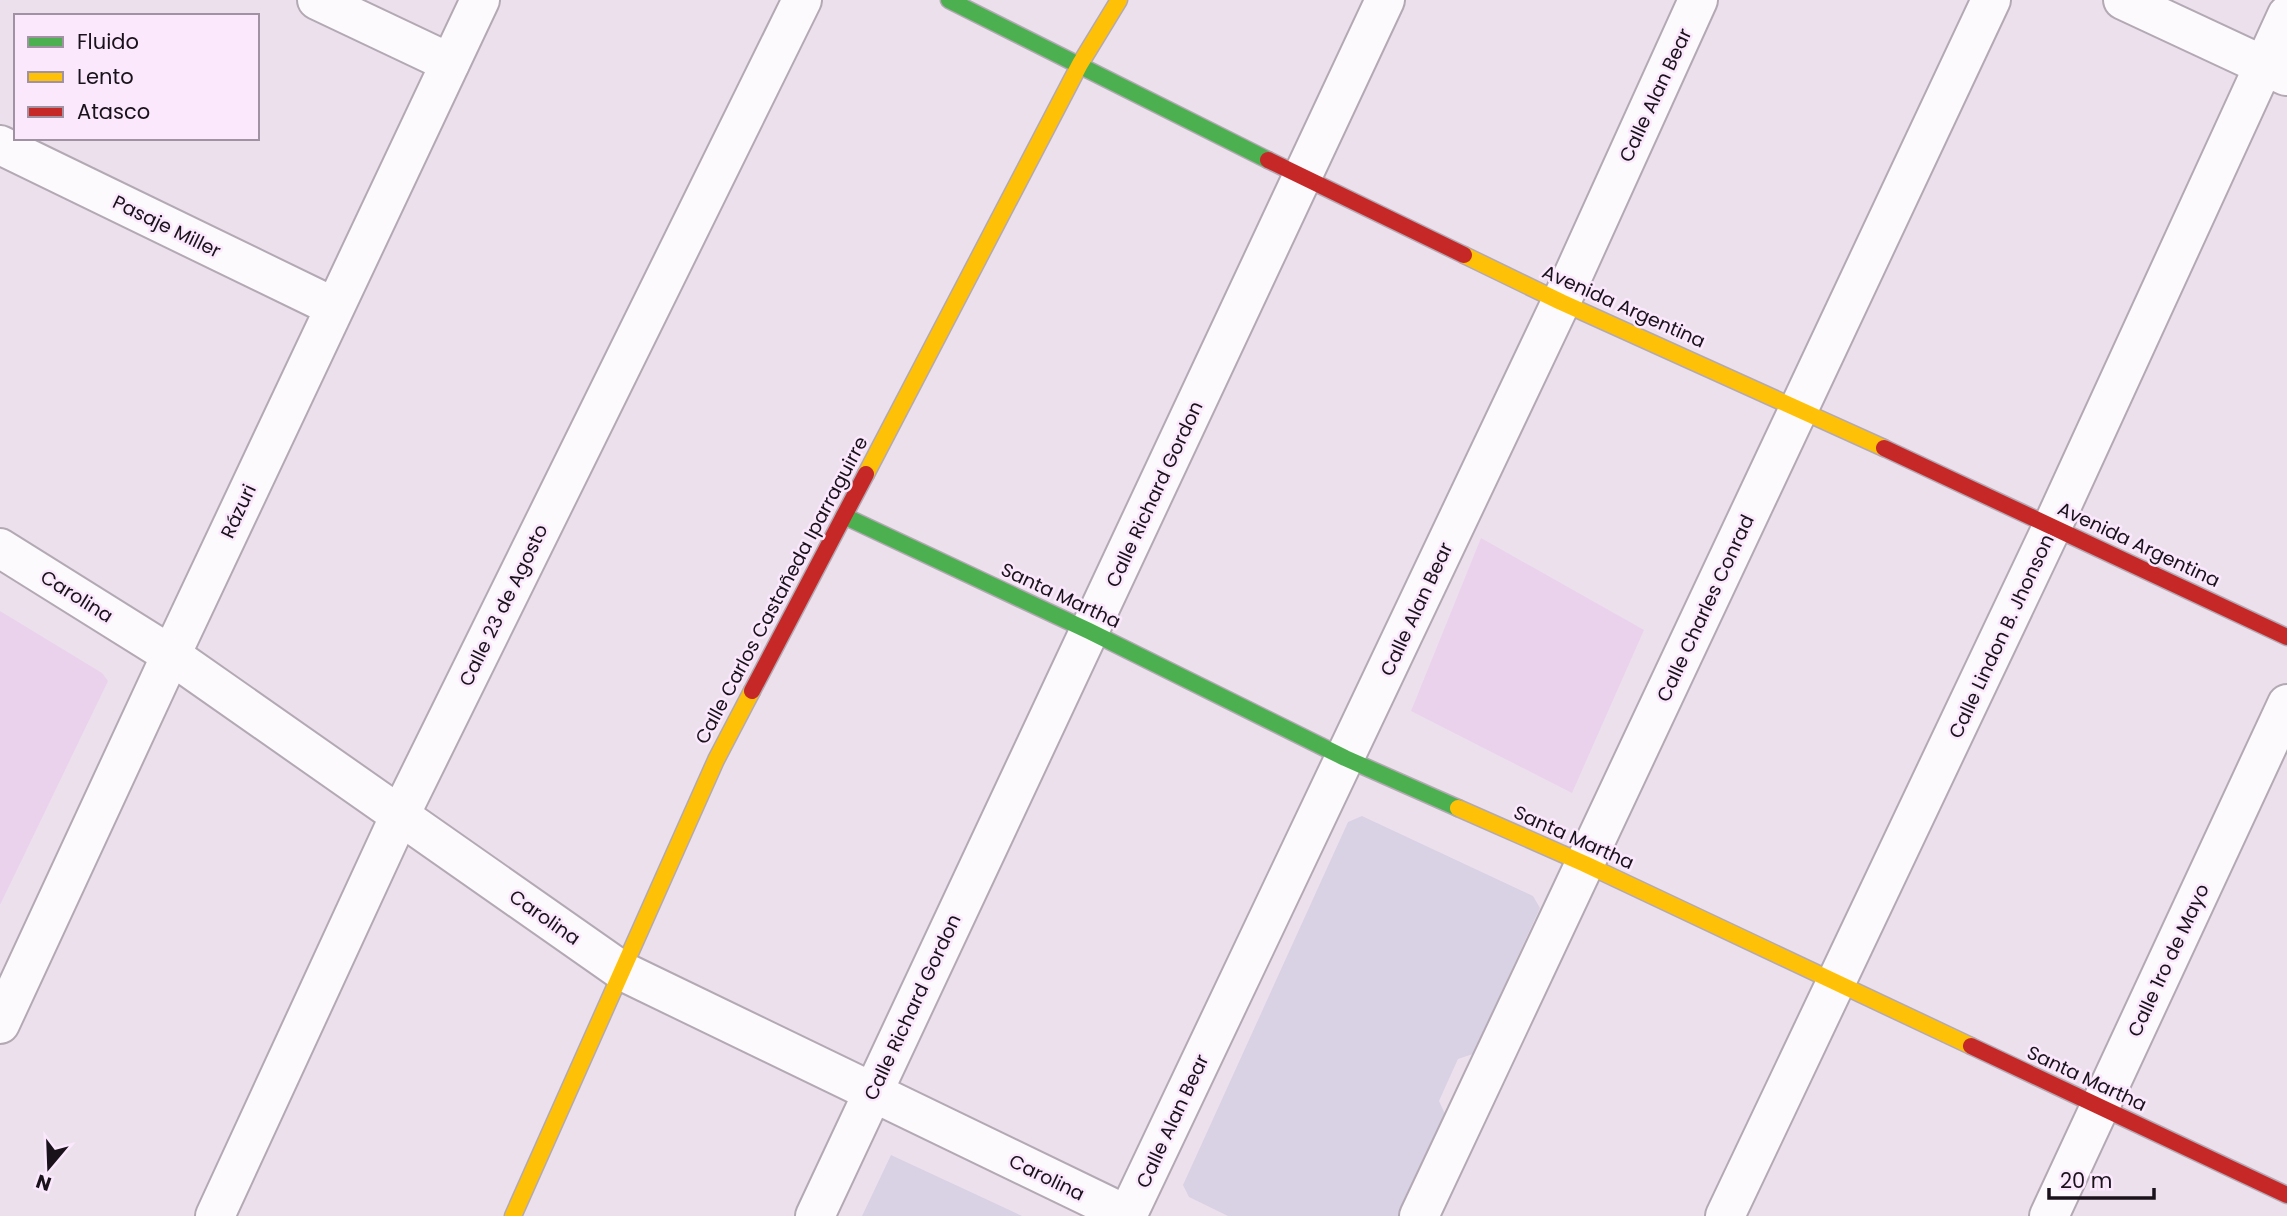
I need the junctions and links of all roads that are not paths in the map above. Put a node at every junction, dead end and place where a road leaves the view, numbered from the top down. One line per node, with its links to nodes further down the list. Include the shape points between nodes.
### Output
1 (317, 0): 11 (street)
2 (480, 0): 11 (street, Rázuri)
3 (802, 0): 27 (street, Calle 23 de Agosto)
4 (949, 0): 12 (street, Avenida Argentina)
5 (1119, 0): 12 (street, Calle Carlos Castañeda Iparraguirre)
6 (1385, 0): 15 (street, Calle Richard Gordon)
7 (1698, 0): 16 (street, Calle Alan Bear)
8 (1991, 0): 18 (street, Calle Charles Conrad)
9 (2123, 0): 13 (street)
10 (2287, 15): 13 (street, Calle Lindon B. Jhonson)
11 (450, 63): 17 (street, Rázuri)
12 (1080, 64): 15 (street, Avenida Argentina); 19 (street, Calle Carlos Castañeda Iparraguirre)
13 (2275, 71): 20 (street, Calle Lindon B. Jhonson)
14 (0, 145): 17 (street, Pasaje Miller)
15 (1303, 177): 16 (street, Avenida Argentina); 22 (street, Calle Richard Gordon)
16 (1561, 302): 18 (street, Avenida Argentina); 26 (street, Calle Alan Bear)
17 (334, 307): 24 (street, Rázuri)
18 (1800, 408): 20 (street, Avenida Argentina); 28 (street, Calle Charles Conrad)
19 (844, 516): 22 (street, Santa Martha); 29 (street, Calle Carlos Castañeda Iparraguirre, via 716,760)
20 (2052, 527): 23 (street, Avenida Argentina); 30 (street, Calle Lindon B. Jhonson)
21 (0, 548): 24 (street, Carolina)
22 (1089, 631): 26 (street, Santa Martha); 32 (street, Calle Richard Gordon)
23 (2287, 637)
24 (171, 655): 27 (street, Carolina); 31 (street, Rázuri)
25 (2287, 704): 33 (street, Calle 1ro de Mayo)
26 (1345, 758): 28 (street, Santa Martha); 38 (street, Calle Alan Bear)
27 (400, 815): 29 (street, Carolina); 35 (street, Calle 23 de Agosto)
28 (1585, 864): 30 (street, Santa Martha); 39 (street, Calle Charles Conrad)
29 (622, 971): 32 (street, Carolina); 36 (street, Calle Carlos Castañeda Iparraguirre)
30 (1836, 983): 33 (street, Santa Martha); 40 (street, Calle Lindon B. Jhonson)
31 (0, 1024)
32 (872, 1092): 37 (street, Calle Richard Gordon); 38 (street, Carolina)
33 (2100, 1107): 34 (street, Santa Martha); 41 (street, Calle 1ro de Mayo)
34 (2287, 1195)
35 (215, 1216)
36 (513, 1216)
37 (815, 1216)
38 (1128, 1216)
39 (1419, 1216)
40 (1726, 1216)
41 (2049, 1216)

